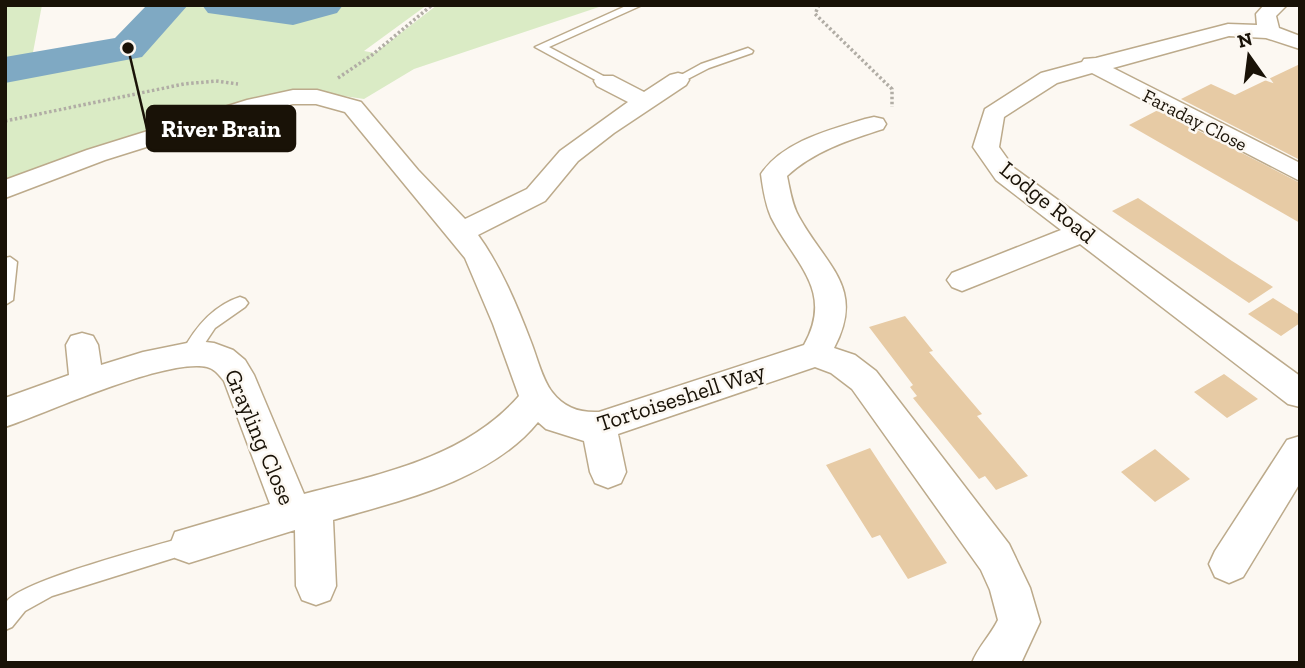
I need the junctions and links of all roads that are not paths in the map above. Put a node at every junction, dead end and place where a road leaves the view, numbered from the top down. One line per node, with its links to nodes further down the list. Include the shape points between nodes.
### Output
1 (1277, 5): 3 (street, via 1266,14)
2 (635, 6): 8 (lane, via 540,47)
3 (1269, 32): 4 (street, Lodge Road); 6 (street, Lodge Road, via 1228,30)
4 (1300, 43)
5 (748, 51): 7 (lane)
6 (1092, 64): 13 (street, Faraday Close); 16 (street, Lodge Road, via 1049,78 993,114 986,148 1006,174)
7 (678, 80): 9 (street)
8 (605, 81): 9 (street)
9 (645, 102): 15 (street, via 569,156 536,195)
10 (805, 122): 12 (street)
11 (874, 124): 12 (street)
12 (827, 140): 23 (street, via 789,159 774,174 784,215 824,276 832,298 829,333)
13 (1300, 173)
14 (5, 190): 15 (street, via 203,120 293,97 317,97 353,107)
15 (461, 232): 26 (street, via 478,256 509,324)
16 (1083, 232): 18 (street); 25 (street, Lodge Road)
17 (10, 262): 19 (lane)
18 (962, 280)
19 (5, 300)
20 (240, 303): 22 (lane, via 203,329)
21 (82, 345): 24 (street)
22 (189, 354): 24 (street, Grayling Close); 31 (street, Grayling Close, via 212,354 228,361)
23 (815, 354): 28 (street, Tortoiseshell Way); 36 (street, via 843,364 864,380 995,557 1019,622 1003,655)
24 (87, 384): 27 (street, Grayling Close)
25 (1300, 394)
26 (537, 399): 28 (street, Tortoiseshell Way, via 558,419); 31 (street, Grayling Close, via 527,414 490,443 452,463 397,486)
27 (5, 413)
28 (599, 426): 30 (street)
29 (1300, 451): 33 (street)
30 (608, 472)
31 (303, 511): 32 (street); 34 (street)
32 (189, 545): 35 (lane, via 48,588 18,604)
33 (1229, 564)
34 (316, 586)
35 (5, 620)
36 (993, 663)

